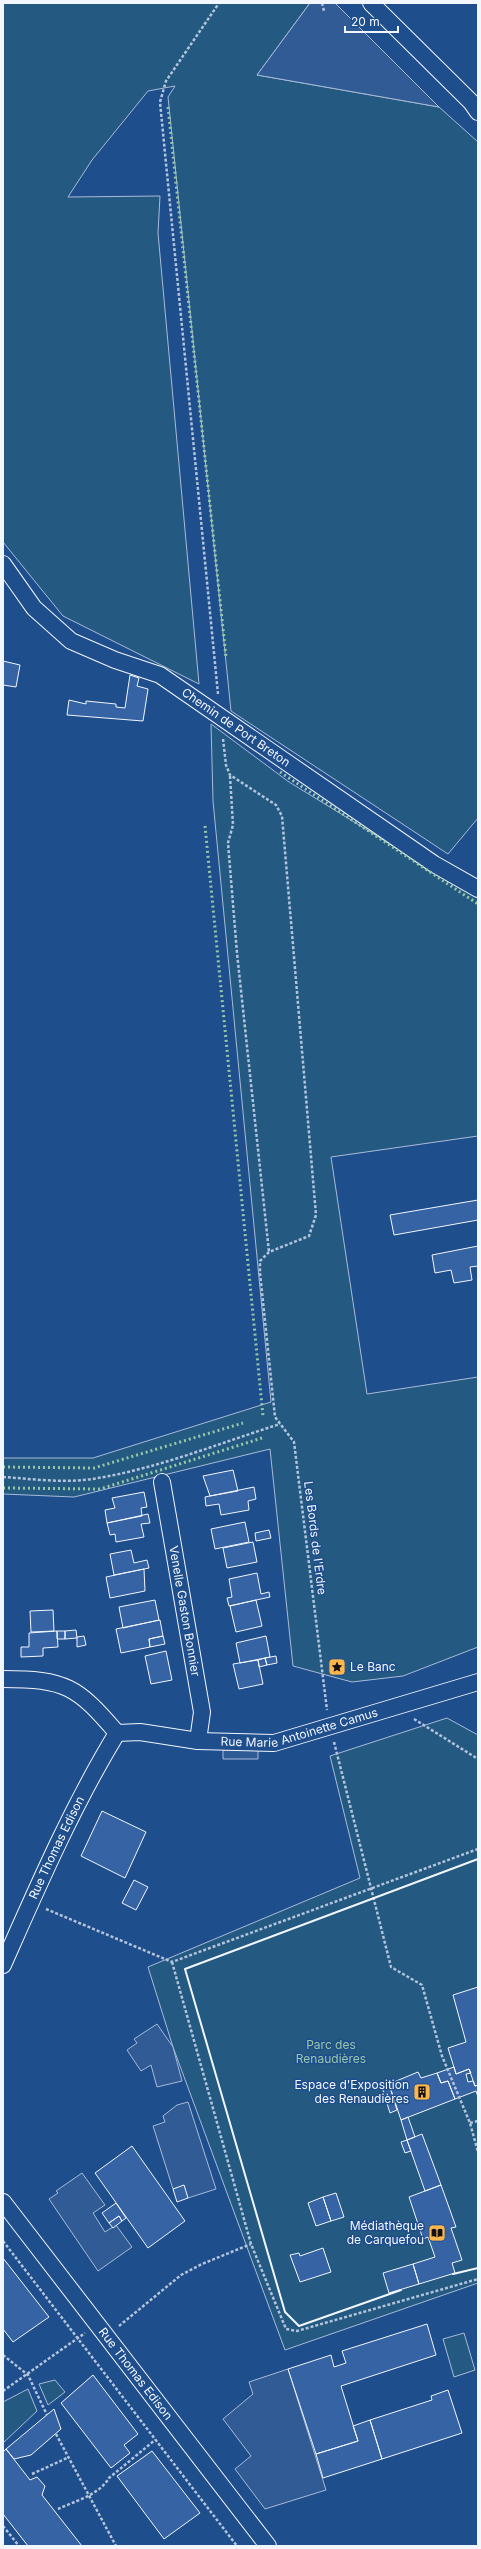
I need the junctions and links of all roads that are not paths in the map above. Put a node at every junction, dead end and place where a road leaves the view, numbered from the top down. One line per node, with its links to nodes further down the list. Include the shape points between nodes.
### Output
1 (371, 3): 2 (street, via 472,102)
2 (478, 112)
3 (3, 564): 4 (street, Chemin de Port Breton, via 34,608 71,641 115,660 160,675 434,864)
4 (478, 889)
5 (162, 1482): 9 (street, Venelle Gaston Bonnier, via 202,1712)
6 (3, 1679): 8 (street, via 40,1679 68,1687 88,1702)
7 (478, 1682): 9 (street, Rue Marie Antoinette Camus, via 274,1743)
8 (117, 1733): 9 (street, Rue Marie Antoinette Camus, via 140,1732); 10 (street, Rue Thomas Edison, via 96,1765 68,1820)
9 (198, 1742)
10 (3, 1965)
11 (3, 2202): 12 (street, Rue Thomas Edison)
12 (268, 2546)

